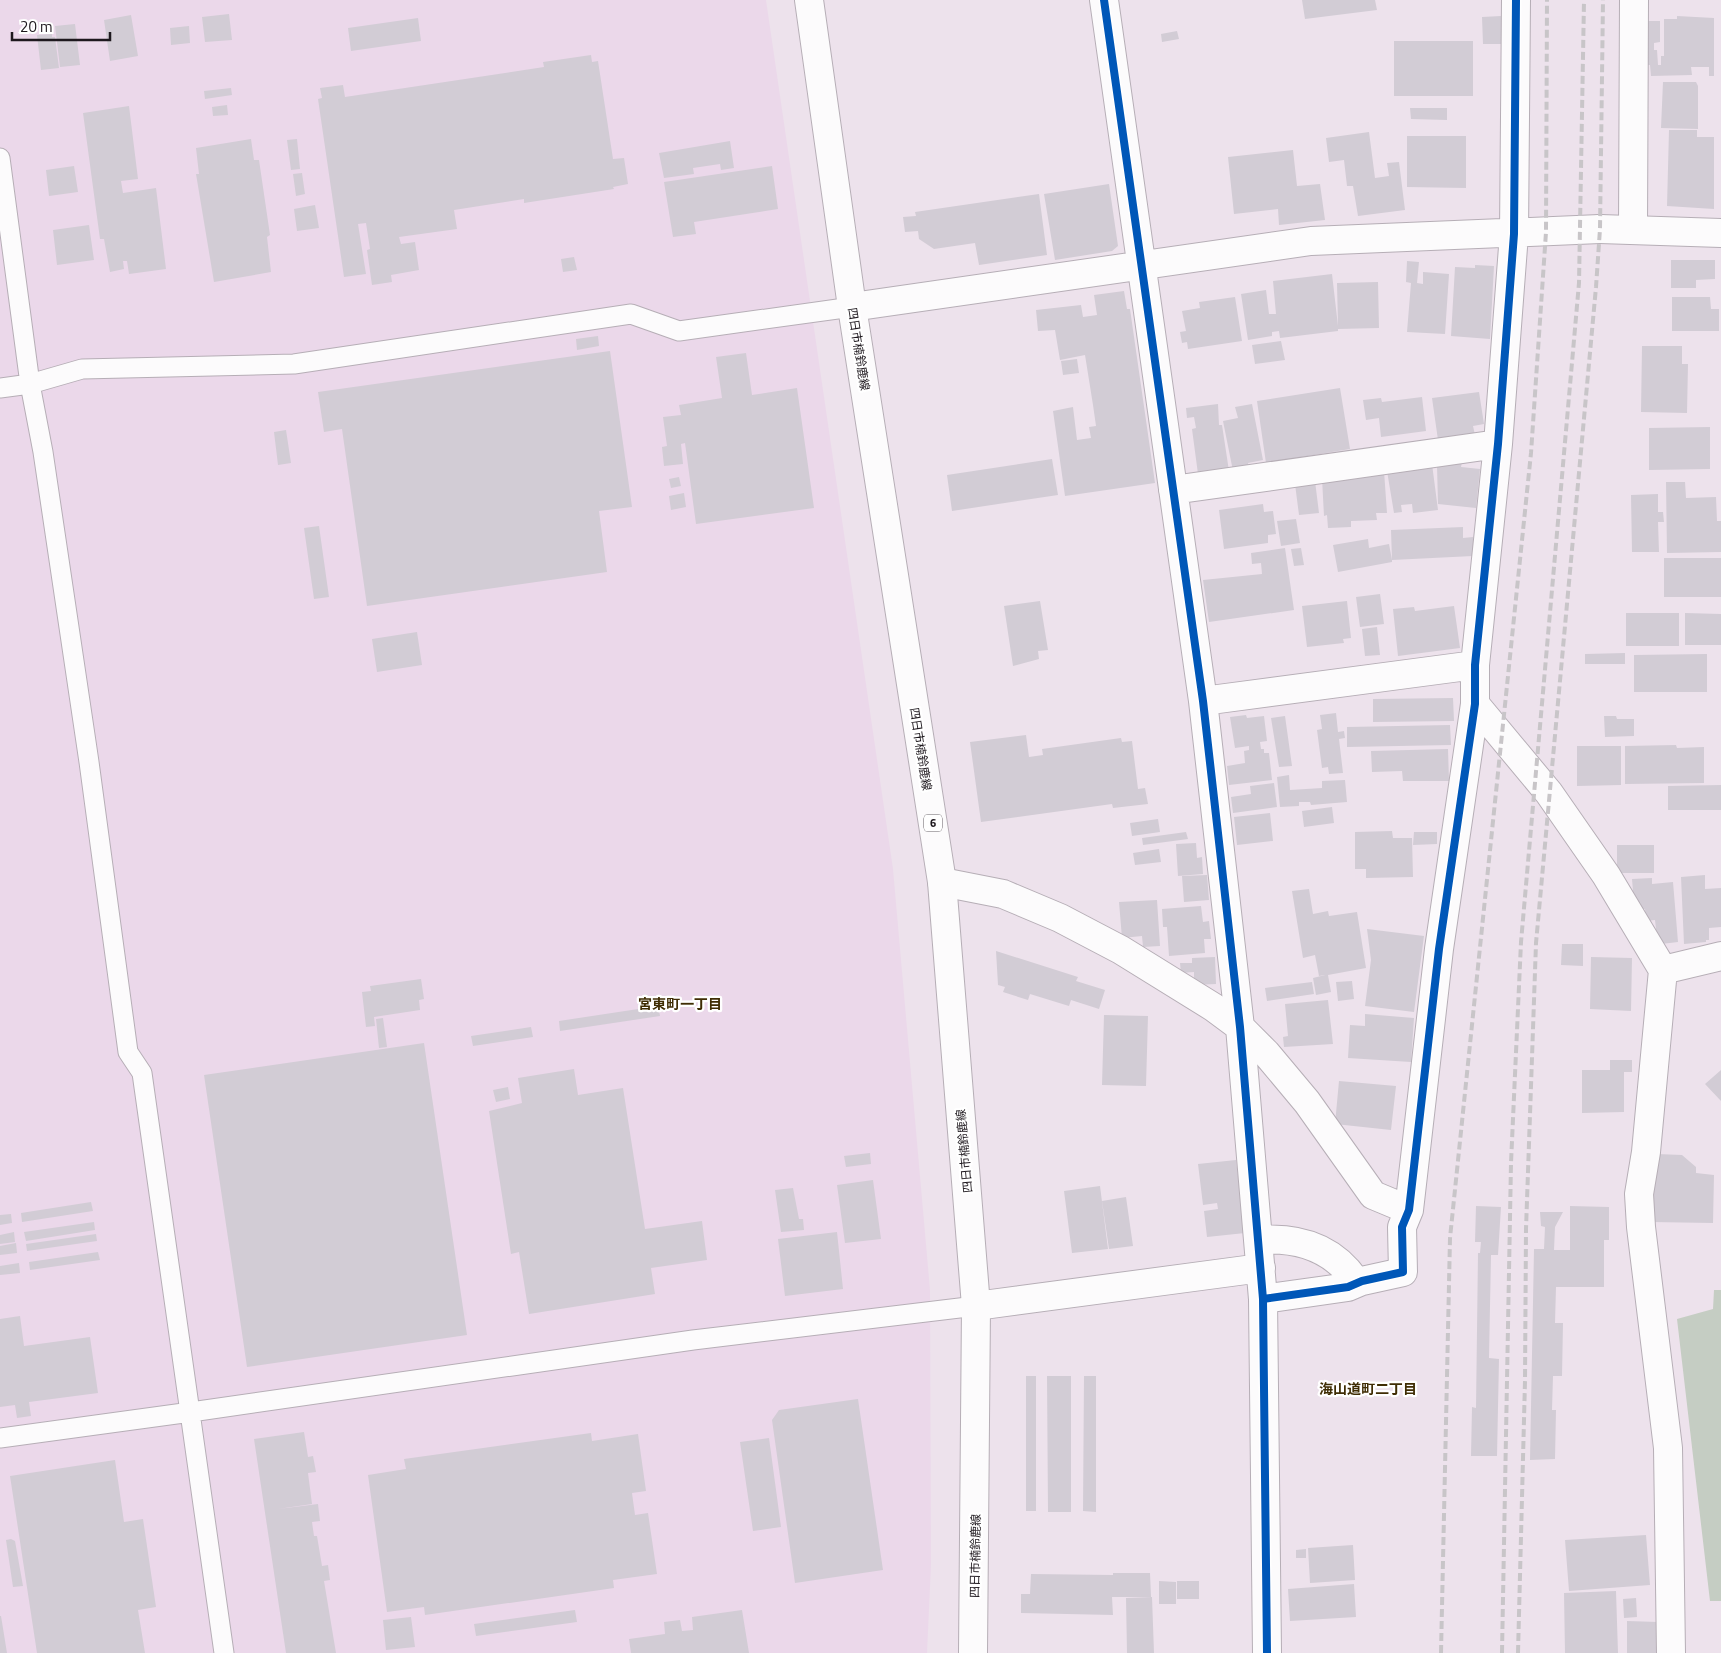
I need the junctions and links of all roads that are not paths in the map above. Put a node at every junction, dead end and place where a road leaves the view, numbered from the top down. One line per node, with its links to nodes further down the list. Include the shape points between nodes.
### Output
1 (809, 0): 10 (street, 四日市楠鈴鹿線 / 6)
2 (1104, 0): 9 (street)
3 (1516, 0): 8 (street)
4 (1634, 0): 6 (street)
5 (0, 158): 11 (lane)
6 (1633, 229): 7 (street); 8 (street)
7 (1721, 233)
8 (1514, 234): 9 (street, via 1311,241); 13 (street)
9 (1142, 265): 10 (street); 14 (street)
10 (852, 307): 11 (lane, via 679,331 630,314 294,364 82,369); 18 (street, 四日市楠鈴鹿線 / 6)
11 (30, 384): 12 (lane); 28 (lane, via 44,452 128,1052 142,1073)
12 (0, 388)
13 (1498, 444): 14 (street); 15 (street)
14 (1173, 490): 16 (street)
15 (1475, 664): 16 (street); 17 (street)
16 (1203, 701): 21 (street)
17 (1475, 704): 20 (street, via 1549,793 1606,875); 22 (street, via 1439,949)
18 (942, 882): 21 (street, via 1003,894 1060,918 1174,982); 27 (street, 四日市楠鈴鹿線 / 6)
19 (1721, 956): 20 (street)
20 (1663, 970): 33 (street, via 1639,1194 1668,1448)
21 (1240, 1027): 22 (street, via 1307,1102 1373,1195); 23 (street)
22 (1409, 1210): 25 (street, via 1402,1227 1403,1272)
23 (1259, 1240): 24 (street); 25 (street, via 1284,1238 1313,1246 1339,1262)
24 (1261, 1268): 26 (street); 27 (street)
25 (1357, 1283): 26 (street)
26 (1263, 1299): 32 (street)
27 (976, 1306): 28 (lane, via 693,1340); 31 (street, 四日市楠鈴鹿線 / 6)
28 (191, 1412): 29 (lane); 30 (lane)
29 (0, 1438)
30 (224, 1653)
31 (973, 1653)
32 (1267, 1653)
33 (1672, 1653)

